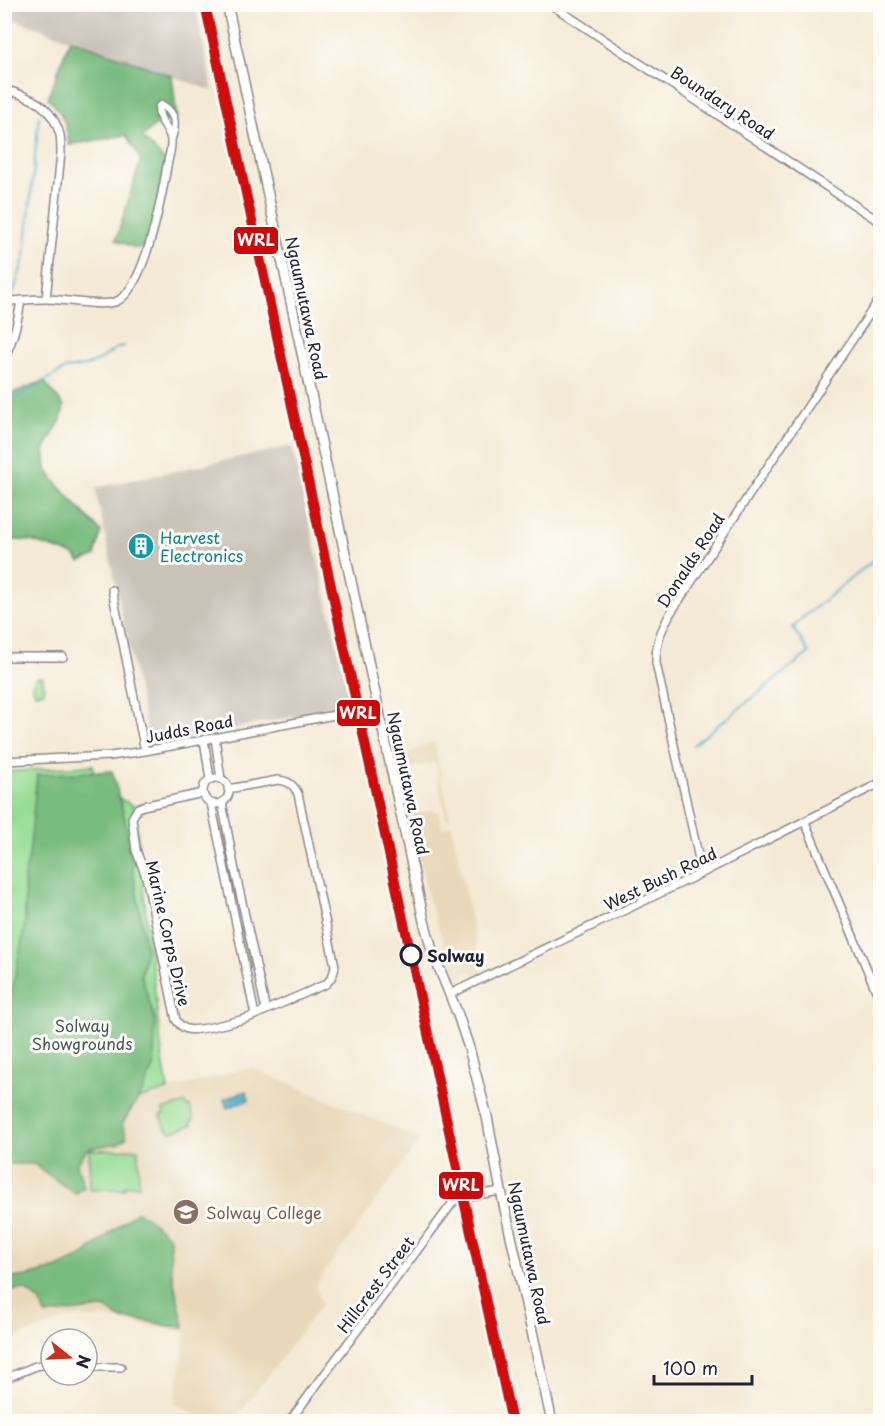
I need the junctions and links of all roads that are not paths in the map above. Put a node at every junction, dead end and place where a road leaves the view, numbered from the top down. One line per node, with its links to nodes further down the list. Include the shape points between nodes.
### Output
1 (227, 4): 14 (main road, Ngaumutawa Road)
2 (550, 4): 5 (street, Boundary Road)
3 (4, 89): 7 (street, via 45,107 60,135)
4 (171, 140): 7 (street, via 156,221 130,289 116,301 106,303)
5 (880, 222)
6 (880, 298): 29 (street, Donalds Road, via 661,631 656,663)
7 (46, 299): 8 (street)
8 (21, 300): 9 (street); 10 (street, via 18,322)
9 (4, 301)
10 (4, 358)
11 (112, 590): 17 (street)
12 (4, 657): 13 (street)
13 (63, 657)
14 (377, 707): 15 (street, Judds Road); 34 (main road, Ngaumutawa Road, via 424,921)
15 (215, 738): 16 (street, Judds Road); 20 (street)
16 (204, 740): 17 (street, Judds Road); 19 (street)
17 (145, 751): 18 (street, Judds Road)
18 (4, 761)
19 (210, 779): 20 (street); 23 (street)
20 (221, 779): 22 (street)
21 (880, 783): 26 (street, West Bush Road)
22 (228, 789): 24 (street); 36 (street, Marine Corps Drive, via 279,780 294,787 335,966 332,979 326,984)
23 (203, 793): 25 (street); 37 (street, Marine Corps Drive, via 138,808 132,818 136,850 146,877 180,1026 189,1030)
24 (222, 802): 25 (street); 27 (street)
25 (211, 803): 28 (street)
26 (805, 822): 29 (street, West Bush Road); 35 (street)
27 (234, 866): 28 (street); 30 (street)
28 (224, 868): 31 (street)
29 (702, 873): 34 (street, West Bush Road)
30 (246, 919): 31 (street); 32 (street)
31 (235, 921): 33 (street)
32 (257, 973): 33 (street); 36 (street)
33 (247, 975): 37 (street)
34 (450, 994): 38 (main road, Ngaumutawa Road, via 487,1117)
35 (880, 1000)
36 (266, 1010): 37 (street, Marine Corps Drive)
37 (255, 1015)
38 (501, 1191): 43 (street, Hillcrest Street, via 454,1201); 44 (main road, Ngaumutawa Road)
39 (39, 1365): 42 (street)
40 (122, 1366): 41 (street)
41 (99, 1367)
42 (4, 1379)
43 (289, 1422)
44 (552, 1422)

